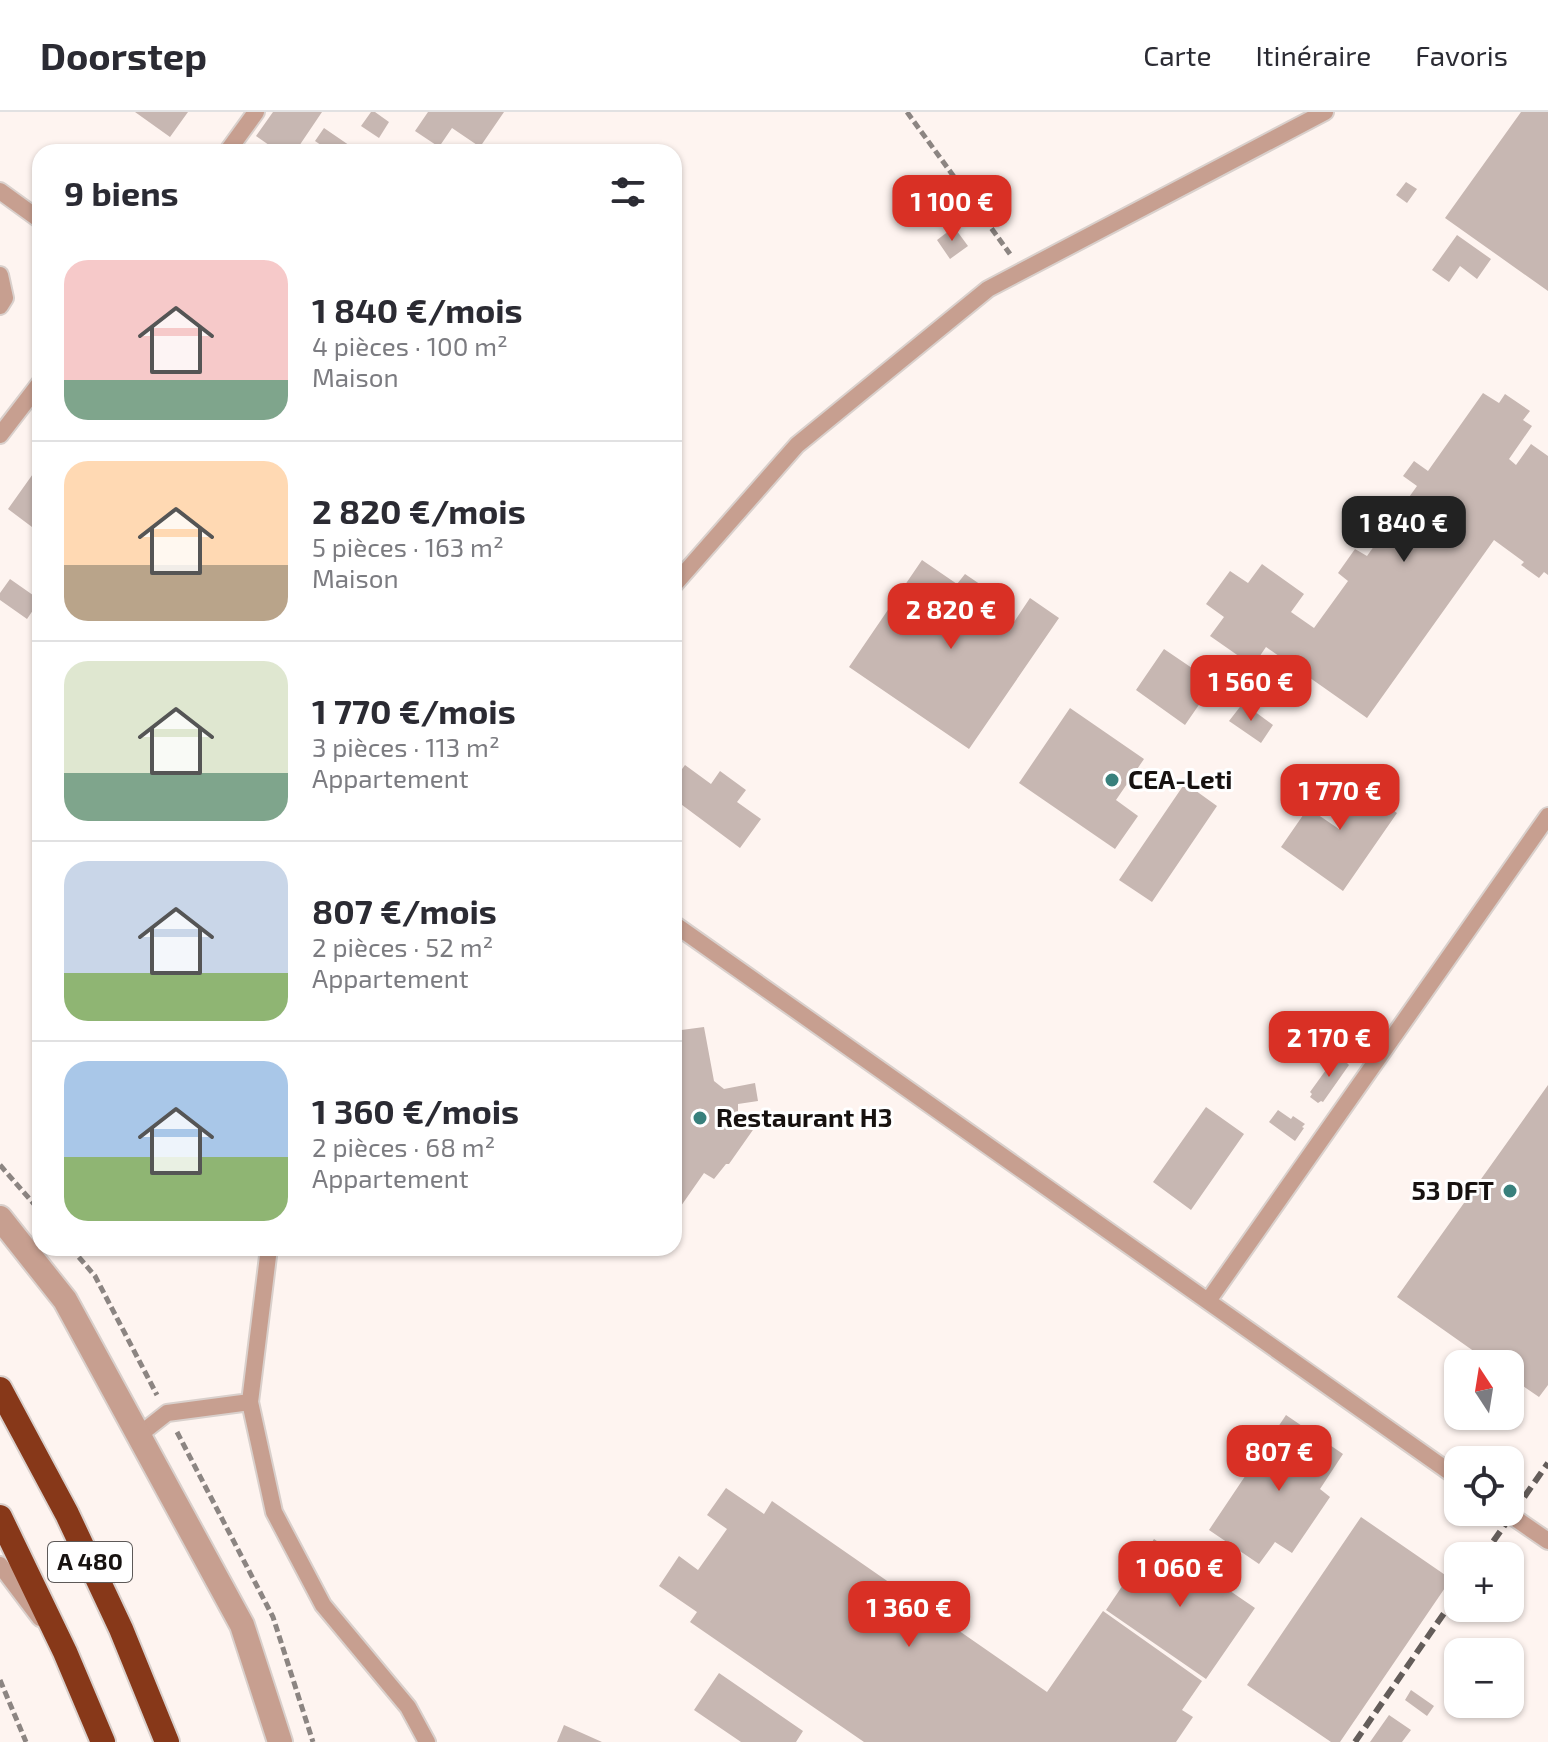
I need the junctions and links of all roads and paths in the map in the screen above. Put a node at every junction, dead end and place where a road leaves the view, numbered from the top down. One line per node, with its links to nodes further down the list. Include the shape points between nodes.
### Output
1 (256, 112): 4 (lane)
2 (907, 112): 7 (path)
3 (1325, 112): 7 (lane)
4 (233, 144)
5 (0, 191): 6 (lane)
6 (32, 214)
7 (1022, 271): 12 (lane, via 988,289 797,445)
8 (0, 275): 9 (lane, via 5,298)
9 (0, 306)
10 (32, 393): 11 (lane)
11 (0, 435)
12 (682, 576)
13 (1548, 816): 20 (lane)
14 (682, 930): 20 (lane)
15 (0, 1165): 16 (path)
16 (32, 1202)
17 (0, 1218): 24 (street, via 65,1300)
18 (78, 1256): 23 (path, via 95,1276)
19 (268, 1256): 22 (lane)
20 (1208, 1301): 25 (lane)
21 (0, 1389): 34 (highway, A 480, via 67,1514)
22 (250, 1402): 23 (lane); 37 (lane, via 274,1512 323,1605 408,1707)
23 (167, 1413): 24 (lane); 36 (path, via 273,1617)
24 (139, 1435): 35 (street, via 242,1625)
25 (1444, 1468)
26 (0, 1517): 30 (highway, A 480)
27 (1524, 1524): 28 (lane)
28 (1548, 1541)
29 (0, 1565): 30 (lane)
30 (65, 1652): 33 (highway, A 480)
31 (0, 1680): 32 (path)
32 (26, 1742)
33 (103, 1742)
34 (167, 1742)
35 (280, 1742)
36 (313, 1742)
37 (427, 1742)

